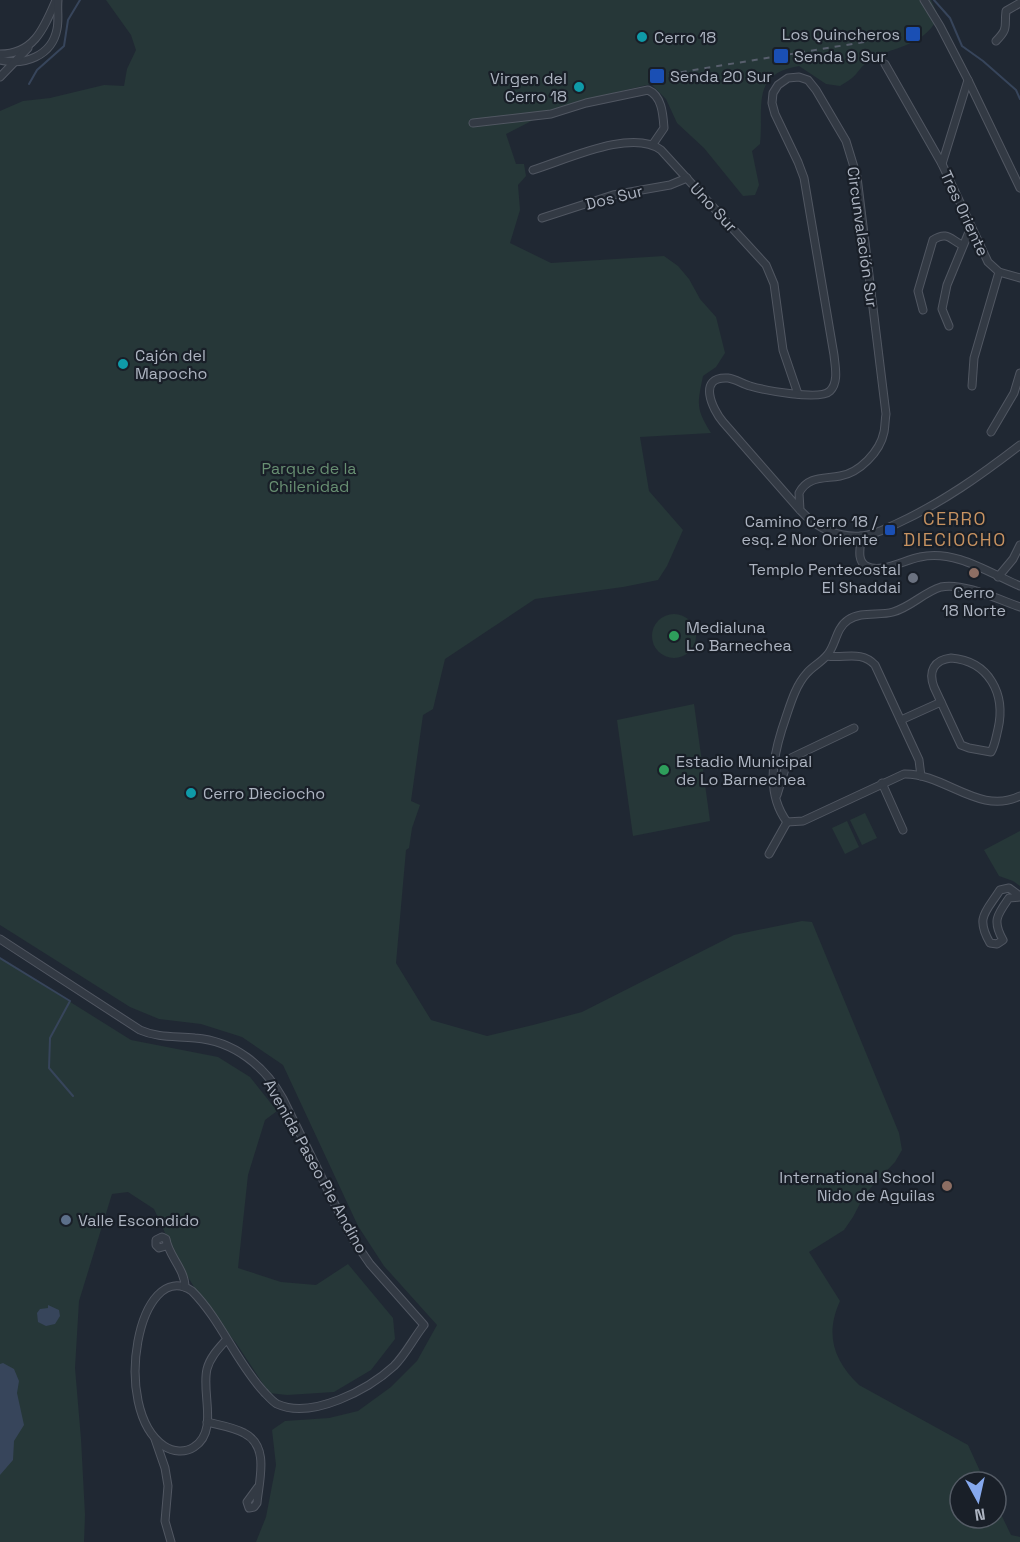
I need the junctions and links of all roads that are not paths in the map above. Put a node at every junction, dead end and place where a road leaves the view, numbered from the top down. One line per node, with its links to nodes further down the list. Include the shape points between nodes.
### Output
1 (57, 0): 5 (street); 8 (street, via 57,31 49,47 34,58)
2 (924, 0): 11 (street)
3 (1020, 3): 4 (street, via 1006,11 1005,33)
4 (996, 40)
5 (32, 44): 6 (street, via 17,52); 8 (street)
6 (0, 54)
7 (0, 60): 8 (street)
8 (16, 62): 10 (street)
9 (885, 64): 14 (street, Tres Oriente)
10 (0, 77)
11 (968, 80): 14 (street, Tres Oriente); 17 (street)
12 (473, 123): 13 (street, via 550,114 648,90 662,108 664,128)
13 (653, 144): 15 (street, via 625,143); 16 (street, Uno Sur)
14 (942, 164): 19 (street, Tres Oriente)
15 (533, 170)
16 (687, 178): 18 (street, Dos Sur, via 670,185 613,195); 27 (street, Uno Sur, via 766,265 774,284 783,350)
17 (1020, 188)
18 (542, 218)
19 (971, 227): 20 (street); 21 (street, Tres Oriente, via 988,262)
20 (962, 245): 23 (street, via 947,235 933,240 918,291); 24 (street, via 942,309)
21 (999, 272): 22 (street, Tres Oriente); 26 (street, via 974,358)
22 (1020, 278)
23 (923, 310)
24 (949, 326)
25 (1020, 373): 28 (street)
26 (972, 386)
27 (798, 394): 31 (street, Circunvalación Sur, via 756,388 727,378 715,381 709,394 718,417); 31 (street, Circunvalación Sur, via 828,393 835,373 804,178 772,103 778,85 799,77 808,80 816,90 846,141 855,166 886,414 884,435 867,462 844,475 808,482 799,493)
28 (1017, 394): 29 (street)
29 (991, 432)
30 (1020, 445): 32 (street, via 937,504)
31 (801, 510): 32 (street, via 822,528)
32 (861, 536): 34 (street, via 859,557 871,567 934,555 972,564)
33 (1020, 545): 34 (street)
34 (998, 577): 35 (street)
35 (1020, 586)
36 (1020, 607): 37 (street, via 956,586 941,588 900,610 848,620)
37 (827, 656): 39 (street, via 861,656 872,661); 44 (street, via 807,673 788,710 775,750)
38 (941, 702): 38 (street, via 961,745 992,751 1000,720 999,700 995,684 984,671 960,659 939,662 932,676); 39 (street)
39 (901, 720): 41 (street, via 919,760)
40 (854, 728): 44 (street, via 791,758)
41 (921, 776): 42 (street, via 904,774); 43 (street, via 986,801 1002,802)
42 (882, 783): 45 (street, via 803,821); 46 (street)
43 (1020, 796)
44 (776, 798): 45 (street)
45 (787, 822): 47 (street)
46 (903, 830)
47 (769, 854)
48 (1020, 896): 48 (street, via 1010,888 1000,890 982,919 982,929 990,943 1003,940 996,928 997,918 1009,898)
49 (0, 939): 52 (street, Avenida Paseo Pie Andino, via 140,1030 158,1036 215,1041 259,1066 278,1090 350,1234 370,1264 423,1325 405,1354 375,1381 337,1401 310,1407 277,1404 263,1391)
50 (166, 1246): 51 (street)
51 (185, 1287): 52 (street, via 196,1295); 54 (street, via 169,1288 156,1297 147,1312 135,1357 135,1389)
52 (227, 1339): 53 (street, via 207,1370)
53 (207, 1422): 55 (street, via 204,1436 193,1448 180,1452); 57 (street, via 243,1432 256,1443 261,1460)
54 (154, 1437): 55 (street); 56 (street)
55 (169, 1449): 56 (street)
56 (161, 1454): 58 (street, via 168,1486 165,1521)
57 (258, 1487)
58 (171, 1542)

